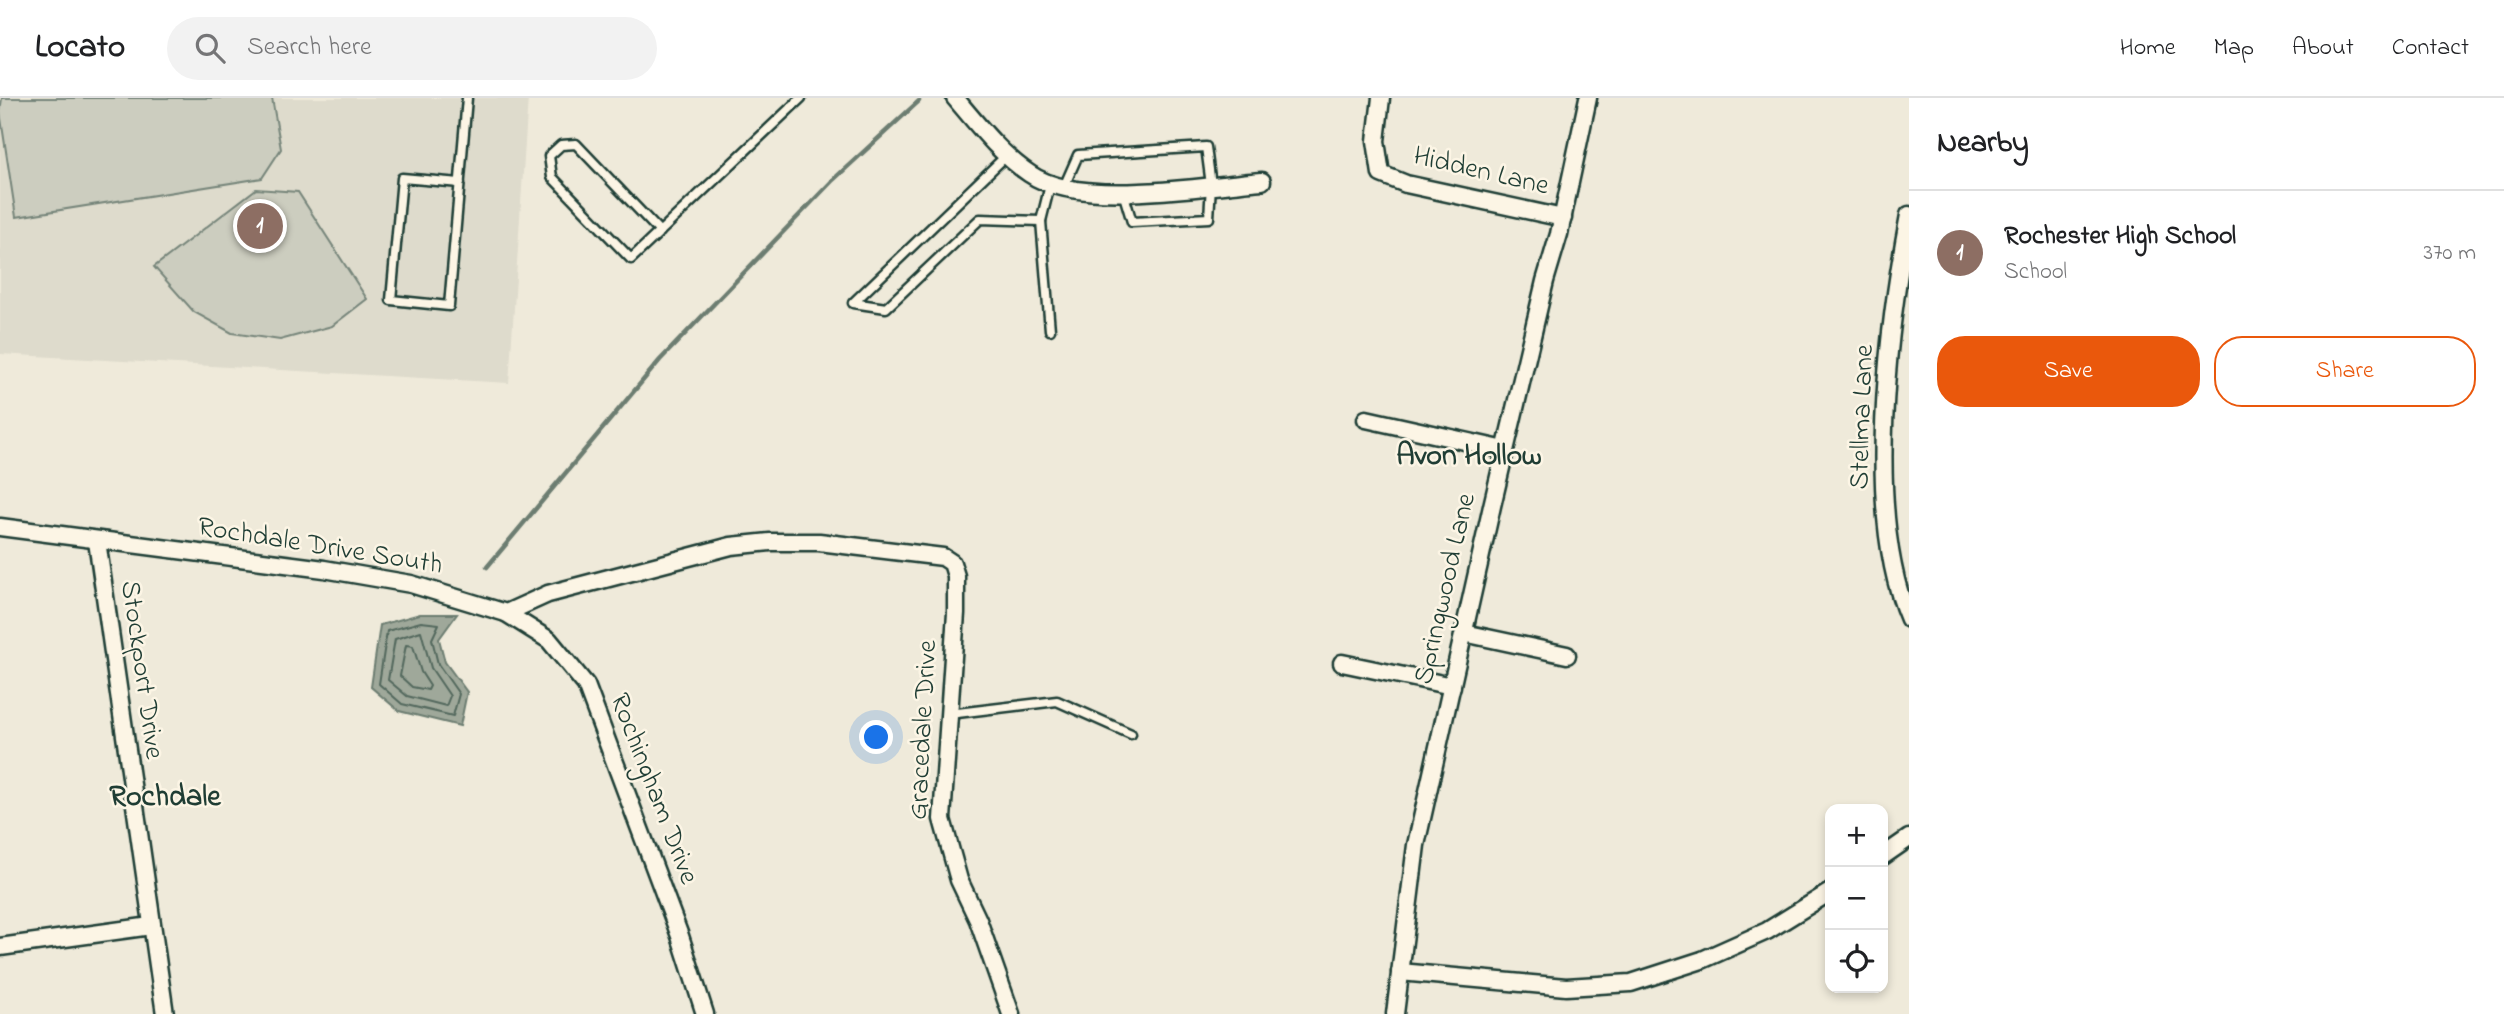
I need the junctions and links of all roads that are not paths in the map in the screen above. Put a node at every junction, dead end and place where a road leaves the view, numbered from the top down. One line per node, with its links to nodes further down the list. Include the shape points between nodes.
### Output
1 (467, 98): 8 (lane)
2 (801, 98): 15 (lane)
3 (955, 98): 6 (street)
4 (1381, 98): 13 (street, Hidden Lane, via 1376,141 1381,174 1406,184)
5 (1588, 98): 13 (street, Springwood Lane)
6 (1007, 155): 10 (street, via 1031,175); 14 (lane, via 853,303 886,309 980,219)
7 (1262, 181): 9 (street)
8 (460, 183): 8 (lane, via 449,306 391,300 402,178)
9 (1211, 185): 10 (lane, via 1206,147 1078,155); 11 (street); 11 (lane, via 1209,218 1132,222)
10 (1056, 187): 11 (street, via 1097,194); 14 (lane)
11 (1123, 192)
12 (1909, 215): 22 (street, Stellma Lane, via 1898,272 1884,430 1894,572)
13 (1563, 218): 18 (street, Springwood Lane)
14 (1041, 221): 16 (lane)
15 (660, 232): 15 (lane, via 631,259 552,177 549,156 561,145 576,144)
16 (1049, 330)
17 (1366, 419): 18 (street)
18 (1505, 450): 23 (street, Springwood Lane)
19 (0, 527): 20 (street, Rochdale Drive South)
20 (97, 541): 21 (street, Rochdale Drive South, via 252,558 411,584); 32 (street, Stockport Drive)
21 (506, 613): 27 (street, Gracedale Drive, via 548,594 731,546 819,542 943,557 952,563 956,576); 36 (street, Rochingham Drive, via 549,640 586,685)
22 (1909, 619)
23 (1464, 633): 24 (street); 26 (street, Springwood Lane)
24 (1567, 655)
25 (1342, 663): 26 (street)
26 (1452, 686): 34 (street, Springwood Lane, via 1416,845)
27 (949, 714): 28 (lane, via 1057,701); 37 (street, Gracedale Drive, via 942,819 947,843)
28 (1131, 734)
29 (1909, 838): 30 (street)
30 (1888, 853)
31 (1825, 895): 34 (street, via 1767,931 1702,960 1631,983 1566,987)
32 (151, 926): 33 (street); 35 (street, Stockport Drive)
33 (0, 947)
34 (1400, 972): 38 (street, Springwood Lane)
35 (165, 1014)
36 (705, 1014)
37 (1012, 1014)
38 (1395, 1014)

